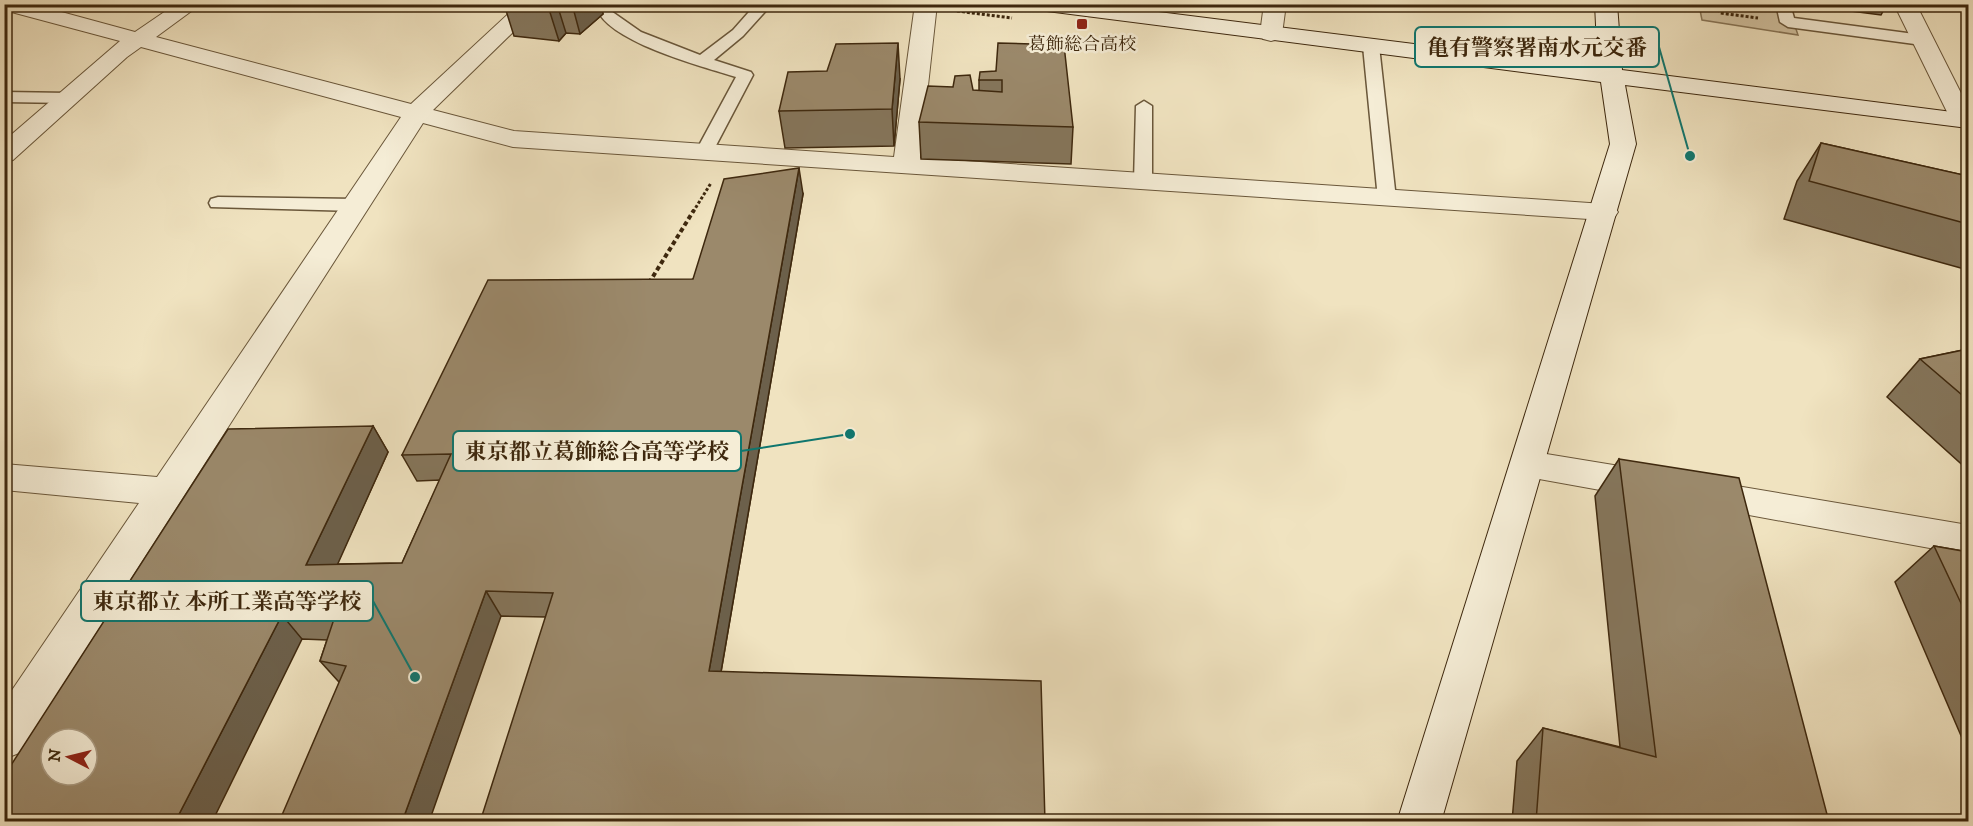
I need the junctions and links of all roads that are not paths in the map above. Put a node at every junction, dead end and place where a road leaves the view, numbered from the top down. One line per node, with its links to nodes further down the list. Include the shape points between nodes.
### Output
1 (4, 4): 14 (street)
2 (191, 4): 14 (street)
3 (532, 4): 22 (street)
4 (603, 4): 17 (lane, via 604,13 625,31 655,46)
5 (765, 4): 17 (lane, via 738,33)
6 (926, 4): 26 (street)
7 (1039, 4): 12 (street)
8 (1275, 4): 13 (street)
9 (1606, 4): 18 (street)
10 (1783, 4): 15 (lane, via 1788,22)
11 (1905, 4): 15 (street)
12 (1132, 10): 13 (street)
13 (1271, 34): 16 (street)
14 (137, 39): 20 (street); 22 (street)
15 (1922, 40): 23 (street)
16 (1371, 46): 18 (street); 28 (lane)
17 (704, 60): 24 (lane, via 745,75)
18 (1611, 75): 23 (street); 31 (street, via 1623,144)
19 (4, 97): 20 (lane)
20 (69, 98): 25 (street)
21 (1144, 106): 27 (lane)
22 (417, 112): 24 (street, via 513,139); 30 (street)
23 (1966, 120)
24 (716, 152): 26 (street)
25 (4, 154)
26 (906, 164): 27 (street)
27 (1143, 182): 28 (street)
28 (1387, 199): 31 (street)
29 (218, 203): 30 (lane)
30 (356, 205): 34 (street)
31 (1604, 212): 32 (street)
32 (1528, 464): 35 (street); 37 (street)
33 (4, 477): 34 (street)
34 (166, 492): 36 (street)
35 (1968, 540)
36 (4, 739)
37 (1419, 822)

